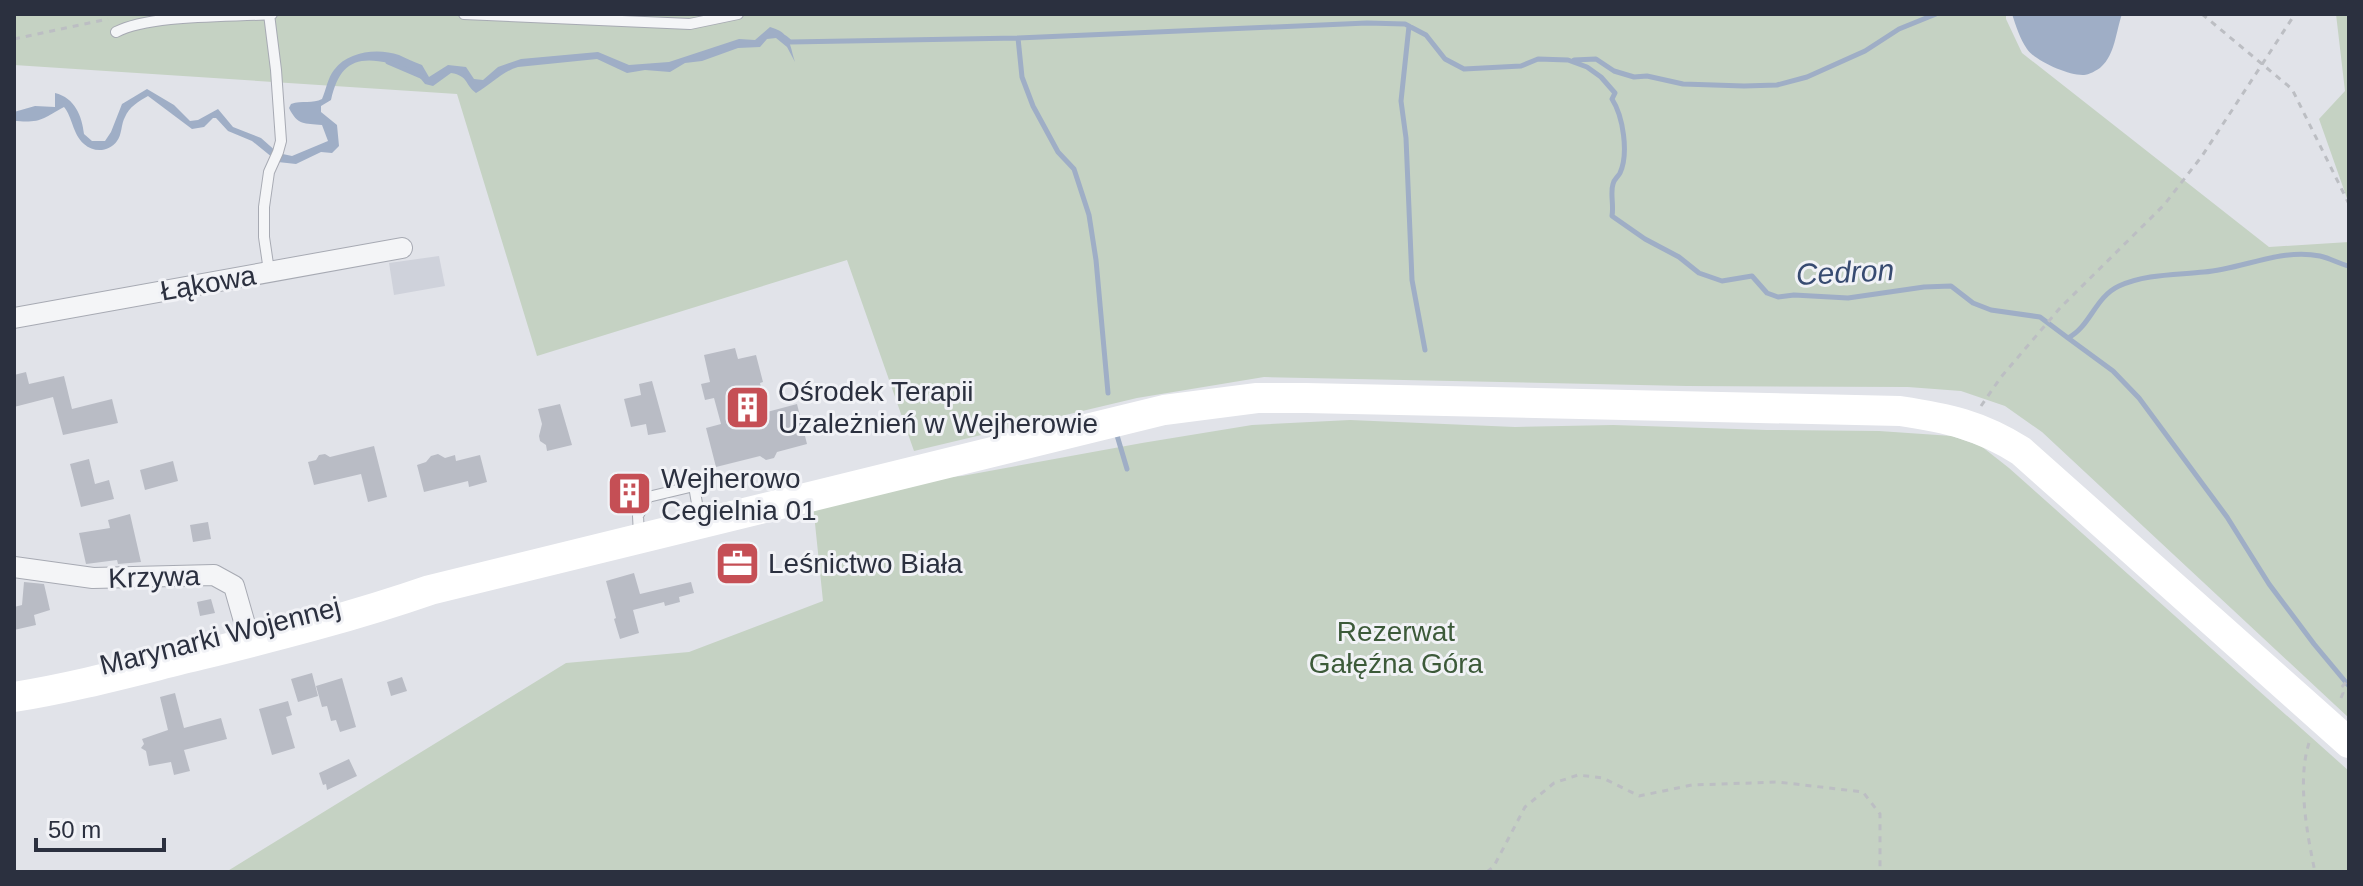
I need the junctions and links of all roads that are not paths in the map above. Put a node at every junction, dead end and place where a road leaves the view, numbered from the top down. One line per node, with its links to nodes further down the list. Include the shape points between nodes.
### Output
1 (271, 14): 4 (lane, via 165,20); 6 (lane, via 281,141 264,207)
2 (464, 14): 3 (lane, via 670,24)
3 (738, 14)
4 (116, 32)
5 (402, 248): 6 (street, Łąkowa)
6 (269, 271): 7 (street, Łąkowa)
7 (14, 318)
8 (14, 567): 9 (street, Krzywa, via 93,578 214,575 234,586)
9 (248, 635): 10 (main road, Marynarki Wojennej, via 67,688); 11 (main road, Marynarki Wojennej, via 379,608 430,590 1164,410 1257,398 1900,411 1973,426 2021,451)
10 (14, 696)
11 (2349, 743)

